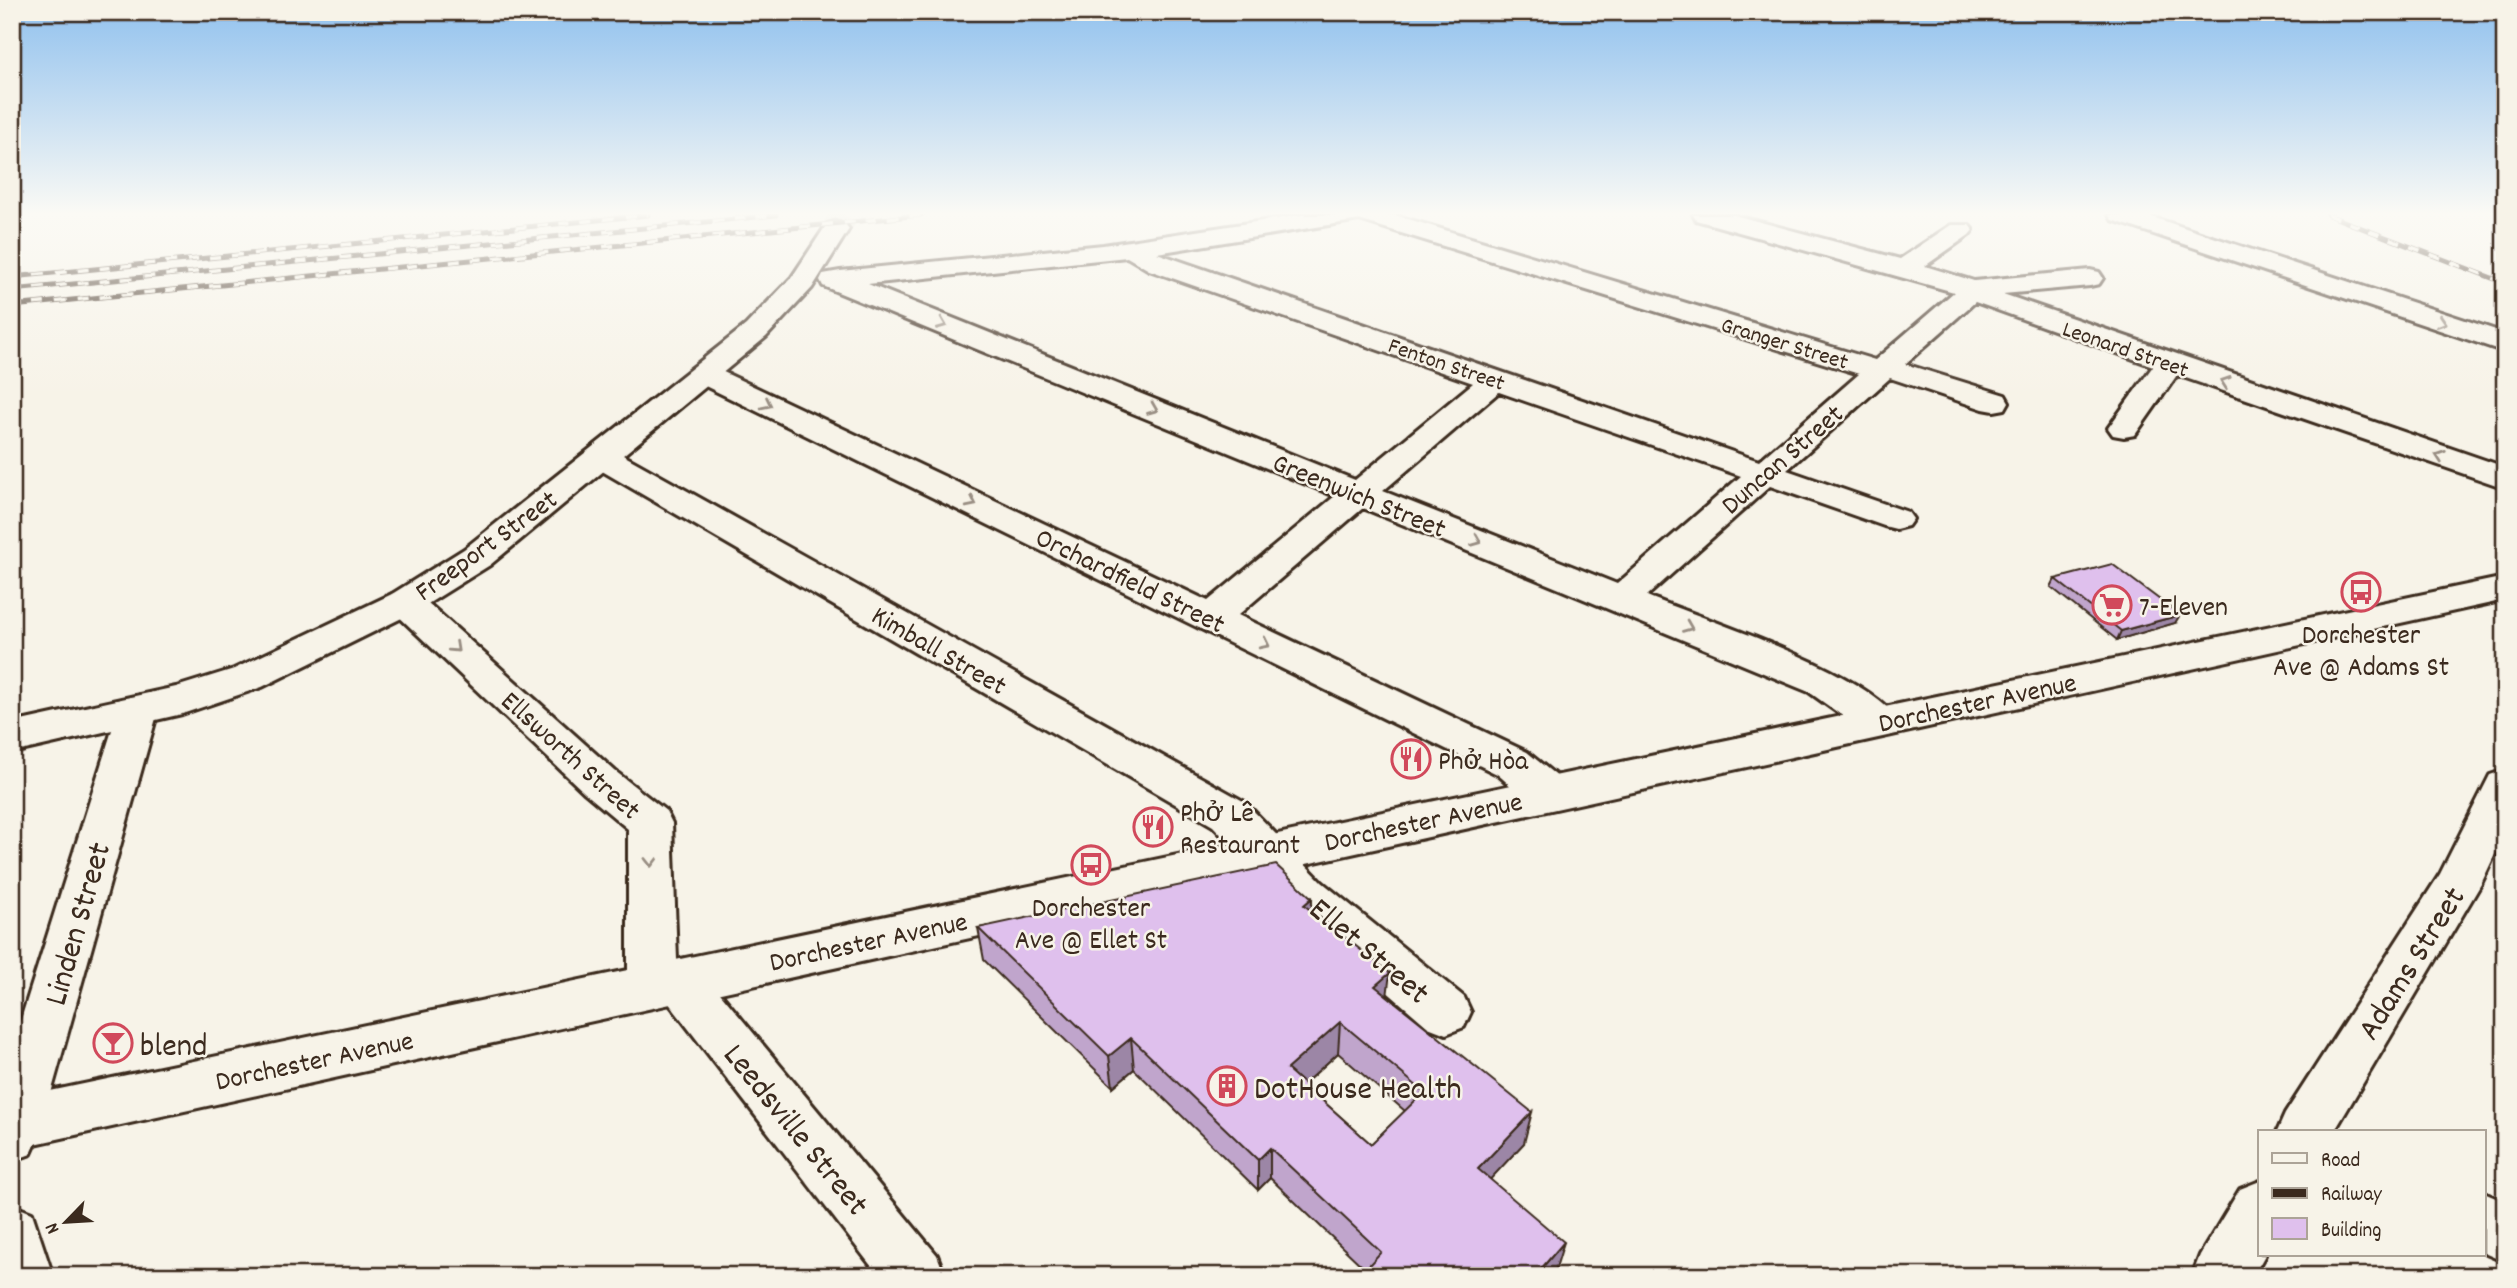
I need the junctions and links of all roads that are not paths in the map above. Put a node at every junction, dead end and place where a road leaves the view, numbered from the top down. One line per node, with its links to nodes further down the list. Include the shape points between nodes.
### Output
1 (820, 275): 8 (street, Freeport Street)
2 (878, 275): 8 (street)
3 (1190, 275): 14 (street, Fenton Street)
4 (1569, 275): 12 (street, Granger Street)
5 (1927, 275): 9 (street, Leonard Street)
6 (2303, 275): 10 (street, one-way to 10)
7 (2090, 278): 9 (street)
8 (818, 281): 13 (street, Freeport Street); 20 (street, Greenwich Street, one-way to 20)
9 (1973, 289): 11 (street, Leonard Street, via 1999,304); 12 (street, Duncan Street)
10 (2505, 342)
11 (2169, 363): 16 (street); 19 (street, Leonard Street, one-way to 11)
12 (1883, 369): 15 (street, Granger Street); 18 (street, Duncan Street)
13 (706, 375): 17 (street, Freeport Street); 25 (street, Orchardfield Street, one-way to 25)
14 (1495, 380): 18 (street, Fenton Street); 20 (street)
15 (1994, 402)
16 (2124, 428)
17 (602, 457): 24 (street, Freeport Street, via 462,568); 31 (street, Kimball Street, via 1222,809)
18 (1765, 473): 21 (street, Fenton Street); 23 (street, Duncan Street)
19 (2505, 478)
20 (1360, 494): 23 (street, Greenwich Street, one-way to 23); 25 (street)
21 (1896, 519)
22 (2505, 588): 27 (street, Dorchester Avenue)
23 (1620, 600): 27 (street, Greenwich Street, one-way to 27, via 1823,682)
24 (405, 602): 26 (street, Freeport Street, via 271,669); 32 (street, Ellsworth Street, one-way to 32, via 650,824)
25 (1211, 618): 30 (street, Orchardfield Street, one-way to 30, via 1512,763)
26 (138, 711): 28 (street, Freeport Street); 35 (street, Linden Street)
27 (1879, 722): 30 (street, Dorchester Avenue)
28 (12, 738)
29 (2505, 786): 34 (street, Adams Street, via 2458,884)
30 (1549, 793): 31 (street, Dorchester Avenue)
31 (1268, 853): 32 (street, Dorchester Avenue); 33 (street, Ellet Street, via 1306,895)
32 (667, 983): 35 (street, Dorchester Avenue); 41 (street, Leedsville Street)
33 (1446, 1012)
34 (2318, 1127)
35 (13, 1128)
36 (2258, 1211): 42 (street)
37 (2486, 1222): 39 (street)
38 (12, 1233): 40 (street)
39 (2505, 1234)
40 (24, 1276)
41 (916, 1276)
42 (2221, 1276)

